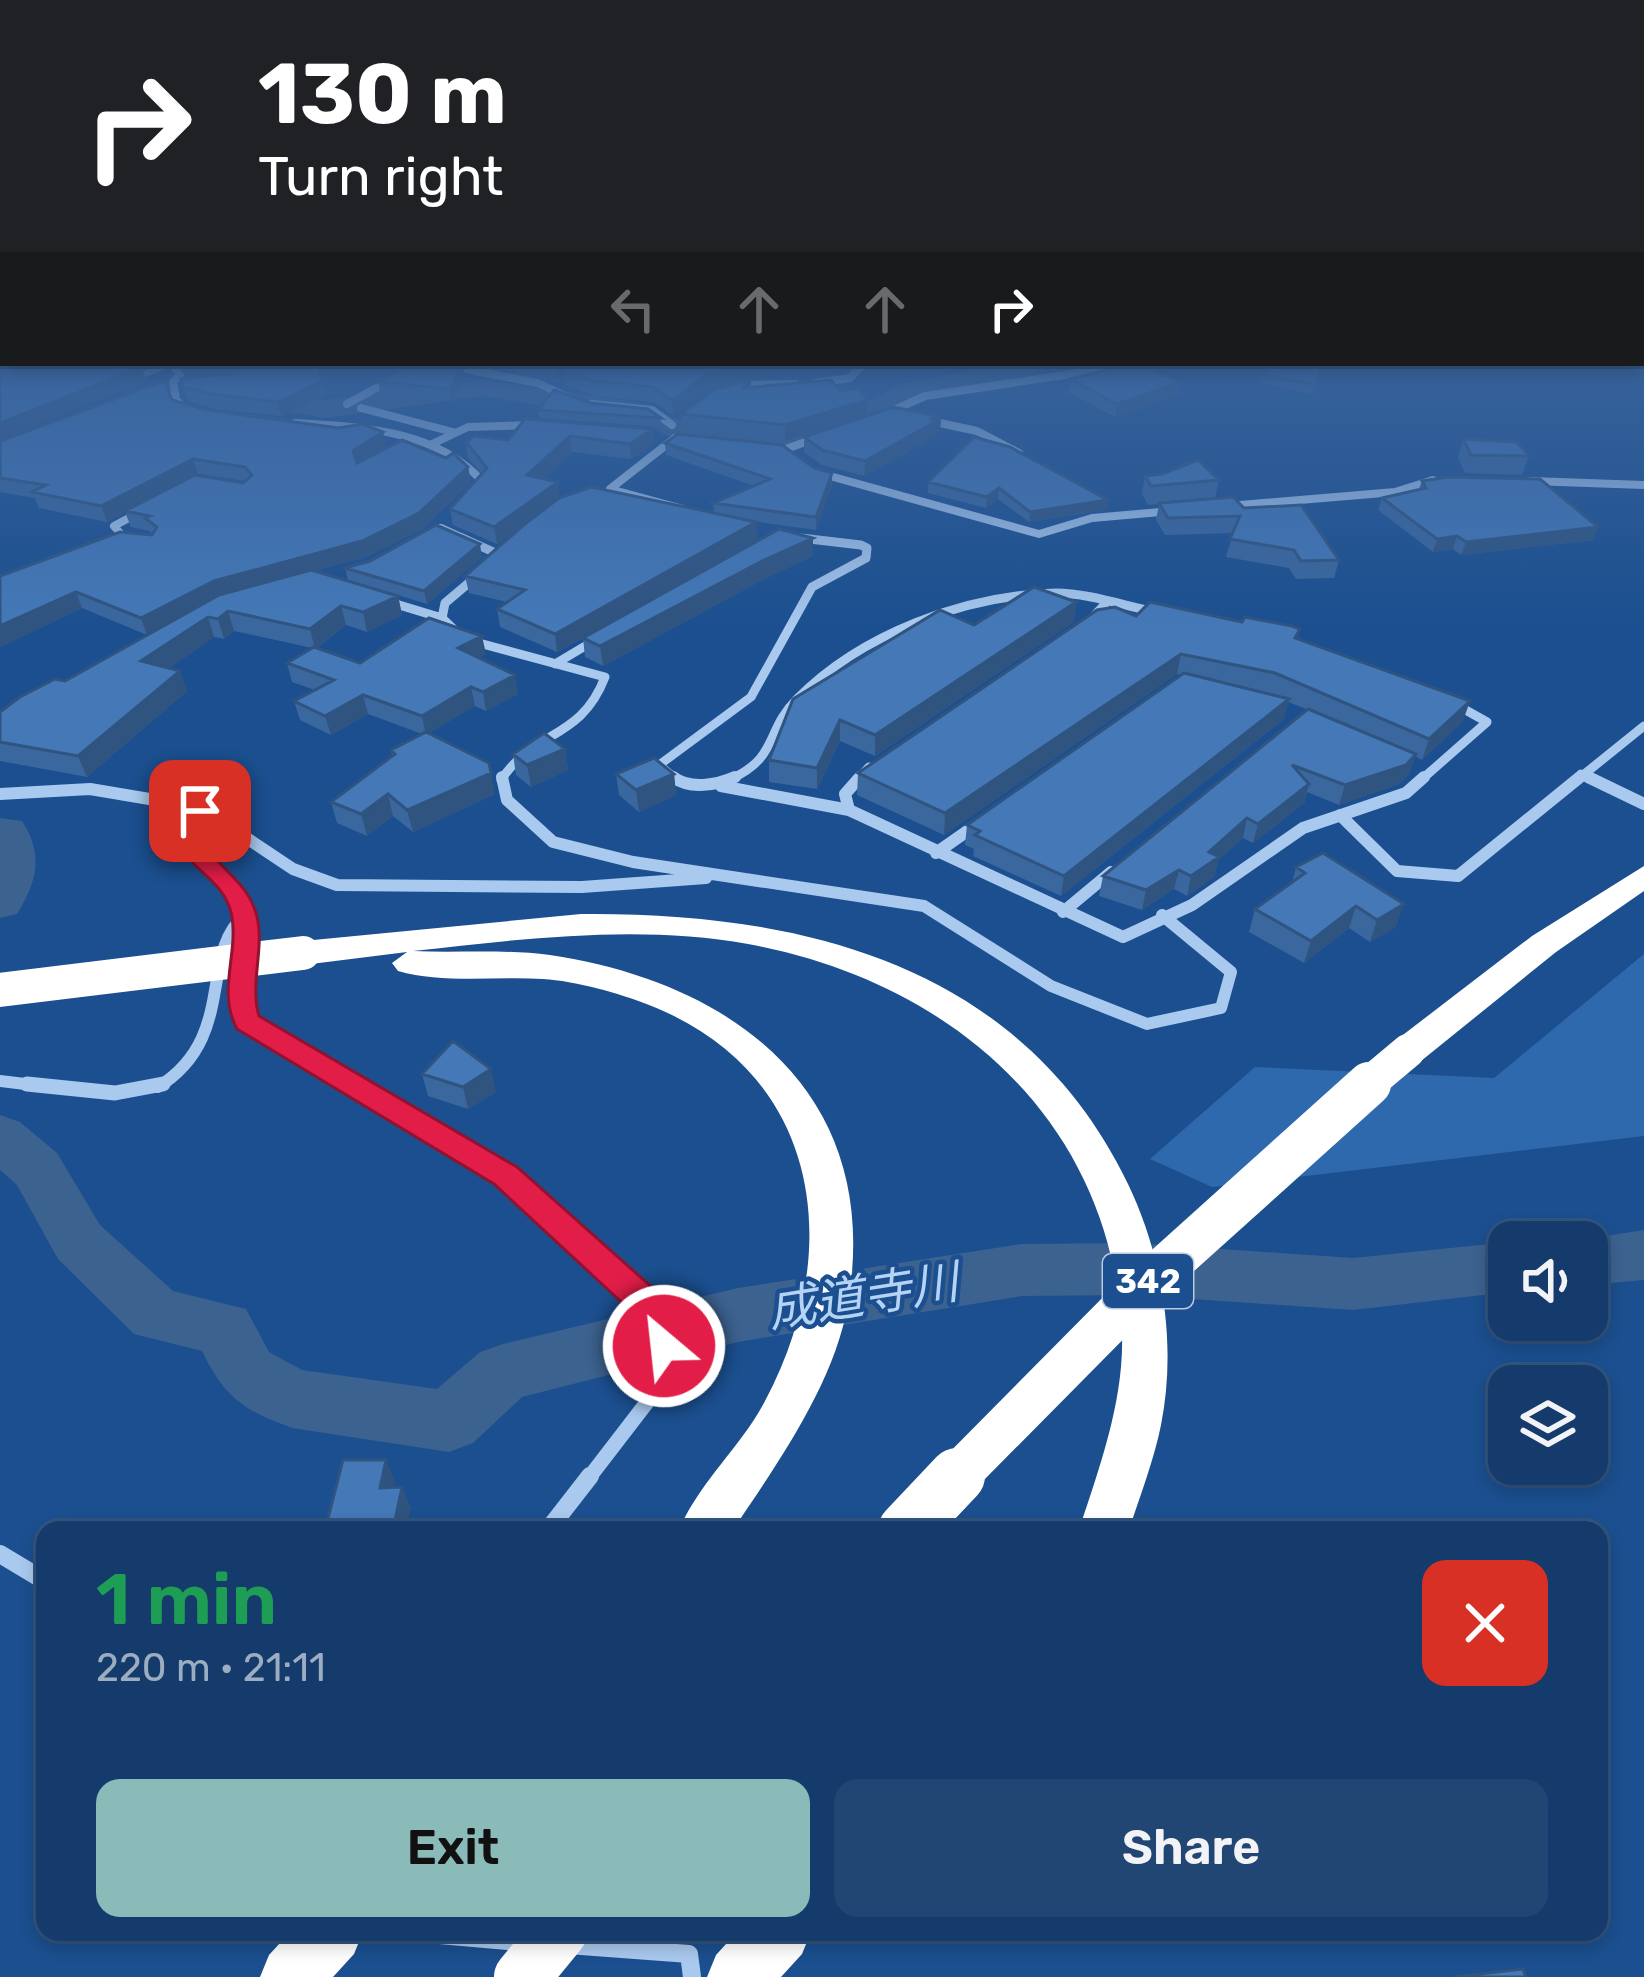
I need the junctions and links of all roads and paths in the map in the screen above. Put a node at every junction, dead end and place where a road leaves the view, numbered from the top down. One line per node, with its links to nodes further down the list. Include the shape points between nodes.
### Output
1 (411, 442): 10 (street)
2 (425, 442): 7 (street)
3 (435, 442): 7 (street)
4 (660, 442): 17 (street)
5 (806, 442): 9 (street)
6 (998, 442): 12 (street)
7 (432, 444): 21 (street, via 482,482)
8 (763, 446): 9 (street)
9 (786, 449): 11 (street)
10 (396, 450)
11 (798, 460)
12 (1039, 463)
13 (808, 468): 25 (street, via 1039,534)
14 (1447, 480): 22 (street, via 1395,493)
15 (1516, 480): 16 (street)
16 (1644, 485)
17 (610, 489): 18 (street); 24 (street)
18 (589, 498)
19 (1110, 502): 25 (street)
20 (156, 504): 30 (street, via 114,526)
21 (465, 504)
22 (1214, 507)
23 (1191, 509): 25 (street)
24 (692, 514)
25 (1123, 514)
26 (453, 515): 27 (street)
27 (440, 528): 29 (street); 34 (street)
28 (781, 536): 48 (street, via 861,545 866,558 812,587 751,697 659,765 680,783)
29 (426, 537)
30 (125, 539): 31 (street); 33 (street)
31 (145, 540)
32 (513, 542): 34 (street)
33 (107, 546)
34 (498, 554): 38 (street, via 445,603)
35 (378, 598): 38 (street)
36 (1107, 602): 37 (street); 39 (street); 48 (street, via 1058,593 959,608 857,650 793,702 758,767)
37 (1176, 615)
38 (442, 618): 41 (street, via 464,640)
39 (1086, 625)
40 (616, 629): 41 (street)
41 (555, 664): 58 (street, via 605,677 592,711 521,755 501,778 507,800 553,842)
42 (1436, 697): 46 (street, via 1487,722)
43 (1644, 727): 47 (street)
44 (879, 761): 51 (street, via 845,794)
45 (1406, 762): 46 (street)
46 (1426, 771): 54 (street, via 1406,793)
47 (1581, 774): 50 (street); 54 (street, via 1458,877 1397,871)
48 (718, 785): 51 (street)
49 (1, 792): 52 (street, via 129,793)
50 (1644, 804)
51 (849, 810): 55 (street)
52 (200, 811): 58 (street, via 301,877 337,885 582,887); 61 (street, via 194,850 227,882)
53 (992, 814): 55 (street)
54 (1340, 814): 60 (street, via 1303,828 1192,905)
55 (936, 853): 59 (street)
56 (1118, 867): 59 (street)
57 (1644, 876): 68 (highway, 342, bridge, via 1544,944 1266,1168 1052,1372)
58 (736, 877): 60 (street, via 924,906 1051,986 1147,1024 1221,1008 1231,972)
59 (1063, 912): 60 (street, via 1123,937)
60 (1162, 915)
61 (244, 916): 65 (street, via 227,930 221,995 202,1043 172,1080 135,1094); 66 (street, via 240,999 247,1022 506,1175 661,1317 668,1376)
62 (301, 962): 63 (highway, bridge); 64 (highway); 67 (highway, via 520,962 637,985 737,1037 803,1108 825,1159 836,1221 832,1285 815,1352 780,1420); 69 (highway, via 605,925 750,933 823,950 944,1001 998,1039 1082,1130 1137,1257 1148,1336 1145,1404)
63 (0, 990)
64 (0, 1008)
65 (0, 1081)
66 (555, 1521)
67 (710, 1521)
68 (914, 1521)
69 (1108, 1521)
70 (0, 1554): 71 (street)
71 (36, 1575)
72 (324, 1941): 76 (highway)
73 (522, 1941): 78 (street, via 689,1954)
74 (552, 1941): 77 (highway, bridge)
75 (772, 1941): 79 (highway)
76 (290, 1977)
77 (522, 1977)
78 (692, 1977)
79 (738, 1977)

